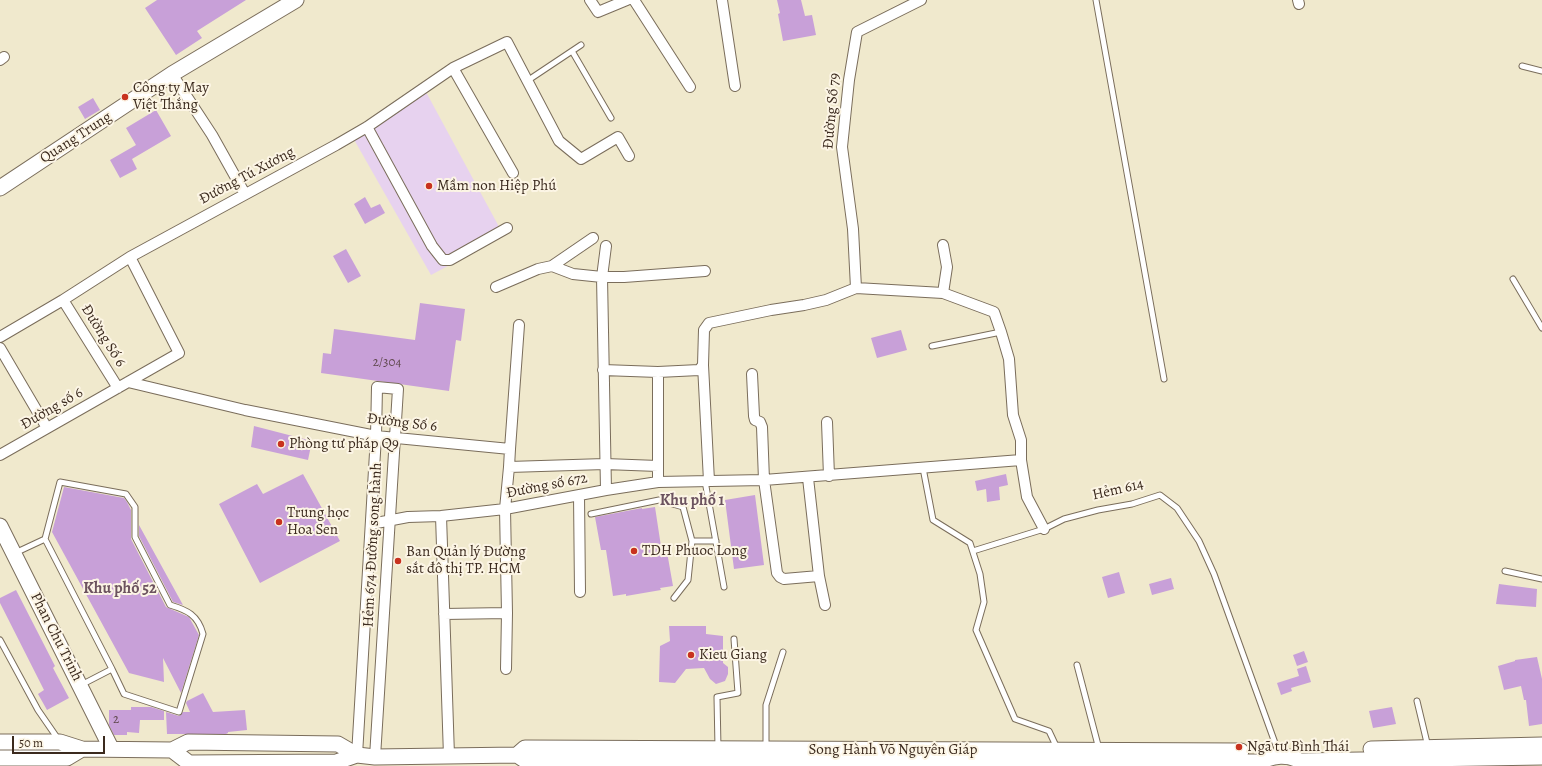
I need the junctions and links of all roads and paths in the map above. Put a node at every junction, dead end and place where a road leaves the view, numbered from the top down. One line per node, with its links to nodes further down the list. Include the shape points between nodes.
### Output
1 (296, 0): 13 (main road, Quang Trung)
2 (590, 0): 3 (street, via 598,12)
3 (627, 0)
4 (634, 0): 16 (street)
5 (722, 0): 15 (street)
6 (921, 0): 33 (street, Đường Số 79, via 857,32 842,147 853,229)
7 (1096, 0): 46 (lane)
8 (581, 45): 9 (lane)
9 (572, 52): 14 (lane); 17 (lane)
10 (1522, 66): 12 (lane)
11 (453, 68): 14 (street, Đường Tú Xương, via 507,42); 18 (street, Đường Tú Xương); 20 (street)
12 (1542, 72)
13 (172, 74): 21 (main road, Quang Trung); 22 (street, via 212,135)
14 (527, 81): 19 (street, via 559,141 581,160 618,137)
15 (735, 86)
16 (690, 87)
17 (611, 118)
18 (366, 127): 22 (street, Đường Tú Xương); 23 (street, via 432,246 443,260 450,260)
19 (629, 156)
20 (513, 174)
21 (0, 188)
22 (245, 194): 27 (street, Đường Tú Xương)
23 (507, 228)
24 (593, 238): 28 (street)
25 (606, 246): 30 (street)
26 (943, 246): 34 (street, via 947,268)
27 (130, 257): 35 (street, Đường Tú Xương); 47 (street, Đường số 6, via 179,353)
28 (552, 266): 30 (street, via 573,274); 32 (street, via 538,269)
29 (705, 271): 30 (street)
30 (602, 277): 43 (street)
31 (1513, 279): 37 (lane)
32 (496, 287)
33 (856, 288): 34 (street); 42 (street, via 826,300 709,323 704,330)
34 (943, 293): 38 (street, via 994,312)
35 (63, 300): 39 (street, Đường Tú Xương); 48 (street, Đường Số 6)
36 (519, 325): 53 (street)
37 (1542, 328)
38 (1001, 332): 40 (lane); 55 (street, via 1009,359 1013,415 1021,440)
39 (0, 337)
40 (932, 346)
41 (0, 348): 50 (street)
42 (703, 365): 44 (street, via 699,370); 63 (street)
43 (603, 370): 44 (street); 56 (street)
44 (658, 372): 57 (street)
45 (752, 374): 62 (street, via 754,416 762,426)
46 (1164, 379)
47 (128, 382): 48 (street, Đường số 6); 51 (street, Đường Số 6, via 245,410)
48 (118, 388): 50 (street, Đường số 6)
49 (827, 422): 60 (street)
50 (47, 428): 54 (street, Đường số 6)
51 (376, 436): 52 (street, Đường Số 6); 52 (street, Hẻm 674 Đường song hành, via 377,387 398,389); 71 (street, Hẻm 674 Đường song hành)
52 (394, 438): 53 (street, Đường Số 6); 70 (street, Hẻm 674 Đường song hành)
53 (510, 449): 58 (street)
54 (0, 455)
55 (1021, 460): 59 (street, Đường số 672); 73 (street, via 1027,497)
56 (605, 464): 57 (street); 58 (street); 65 (street)
57 (658, 466): 64 (street)
58 (509, 467): 67 (street)
59 (923, 468): 60 (street, Đường số 672); 77 (lane, via 933,520 970,543)
60 (829, 476): 61 (street, Đường số 672)
61 (808, 478): 62 (street, Đường số 672); 80 (street)
62 (764, 480): 63 (street, Đường số 672); 80 (street, via 777,572 784,579)
63 (707, 481): 64 (street, Đường số 672); 75 (lane)
64 (658, 482): 65 (street, Đường số 672)
65 (606, 490): 66 (street, Đường số 672)
66 (579, 495): 67 (street, Đường số 672); 83 (street)
67 (505, 509): 69 (street, Đường số 672); 86 (street)
68 (591, 514): 76 (lane, via 658,500 684,507)
69 (441, 516): 70 (street, Đường số 672, via 408,517); 87 (street)
70 (390, 521): 71 (street, Đường số 672); 110 (street, Hẻm 674 Đường song hành)
71 (370, 524): 107 (street, Hẻm 674 Đường song hành)
72 (0, 526): 78 (main road, Phan Chu Trinh)
73 (1044, 529): 77 (lane); 111 (lane, Hẻm 614, via 1064,519 1160,495 1176,508 1199,541 1214,574)
74 (45, 539): 78 (lane); 92 (lane); 92 (lane, via 60,482 126,494 135,507 135,536 170,604 182,608 200,623 203,634 179,712 124,694)
75 (716, 540): 76 (lane); 82 (lane)
76 (692, 541): 84 (lane, via 688,580)
77 (972, 552): 105 (lane, via 980,574 984,602 976,630 1014,719 1049,731)
78 (14, 554): 94 (main road, Phan Chu Trinh)
79 (1504, 571): 81 (lane)
80 (819, 576): 85 (street)
81 (1542, 579)
82 (724, 587)
83 (580, 592)
84 (674, 598)
85 (825, 605)
86 (507, 613): 87 (street); 93 (street)
87 (444, 614): 109 (street)
88 (734, 639): 102 (lane, via 738,692 717,697)
89 (0, 640): 97 (lane, via 38,710)
90 (783, 652): 103 (lane, via 766,705)
91 (1077, 665): 106 (lane)
92 (112, 669): 94 (lane)
93 (506, 669)
94 (80, 686): 99 (main road, Phan Chu Trinh)
95 (1417, 701): 100 (lane)
96 (0, 742): 97 (main road)
97 (60, 742): 101 (main road)
98 (1542, 745): 100 (main road)
99 (111, 748): 101 (main road); 104 (main road)
100 (1428, 748): 111 (main road, via 1304,751)
101 (82, 749): 113 (main road, via 67,758)
102 (718, 749): 103 (main road, Song Hành Võ Nguyên Giáp); 108 (main road, Song Hành Võ Nguyên Giáp, via 524,748)
103 (766, 749): 105 (main road, Song Hành Võ Nguyên Giáp)
104 (172, 750): 107 (main road, via 188,742 338,744); 107 (main road, via 189,763 336,762)
105 (1058, 751): 106 (main road, Song Hành Võ Nguyên Giáp)
106 (1100, 751): 111 (main road, Song Hành Võ Nguyên Giáp, via 1258,752)
107 (358, 755): 110 (main road, Song Hành Võ Nguyên Giáp)
108 (517, 755): 109 (main road, Song Hành Võ Nguyên Giáp); 111 (main road, Song Hành Võ Nguyên Giáp, via 526,761 1261,762)
109 (449, 756): 110 (main road, Song Hành Võ Nguyên Giáp)
110 (375, 757)
111 (1280, 757): 112 (main road, Song Hành Võ Nguyên Giáp, via 1300,761)
112 (1542, 757)
113 (0, 758)

